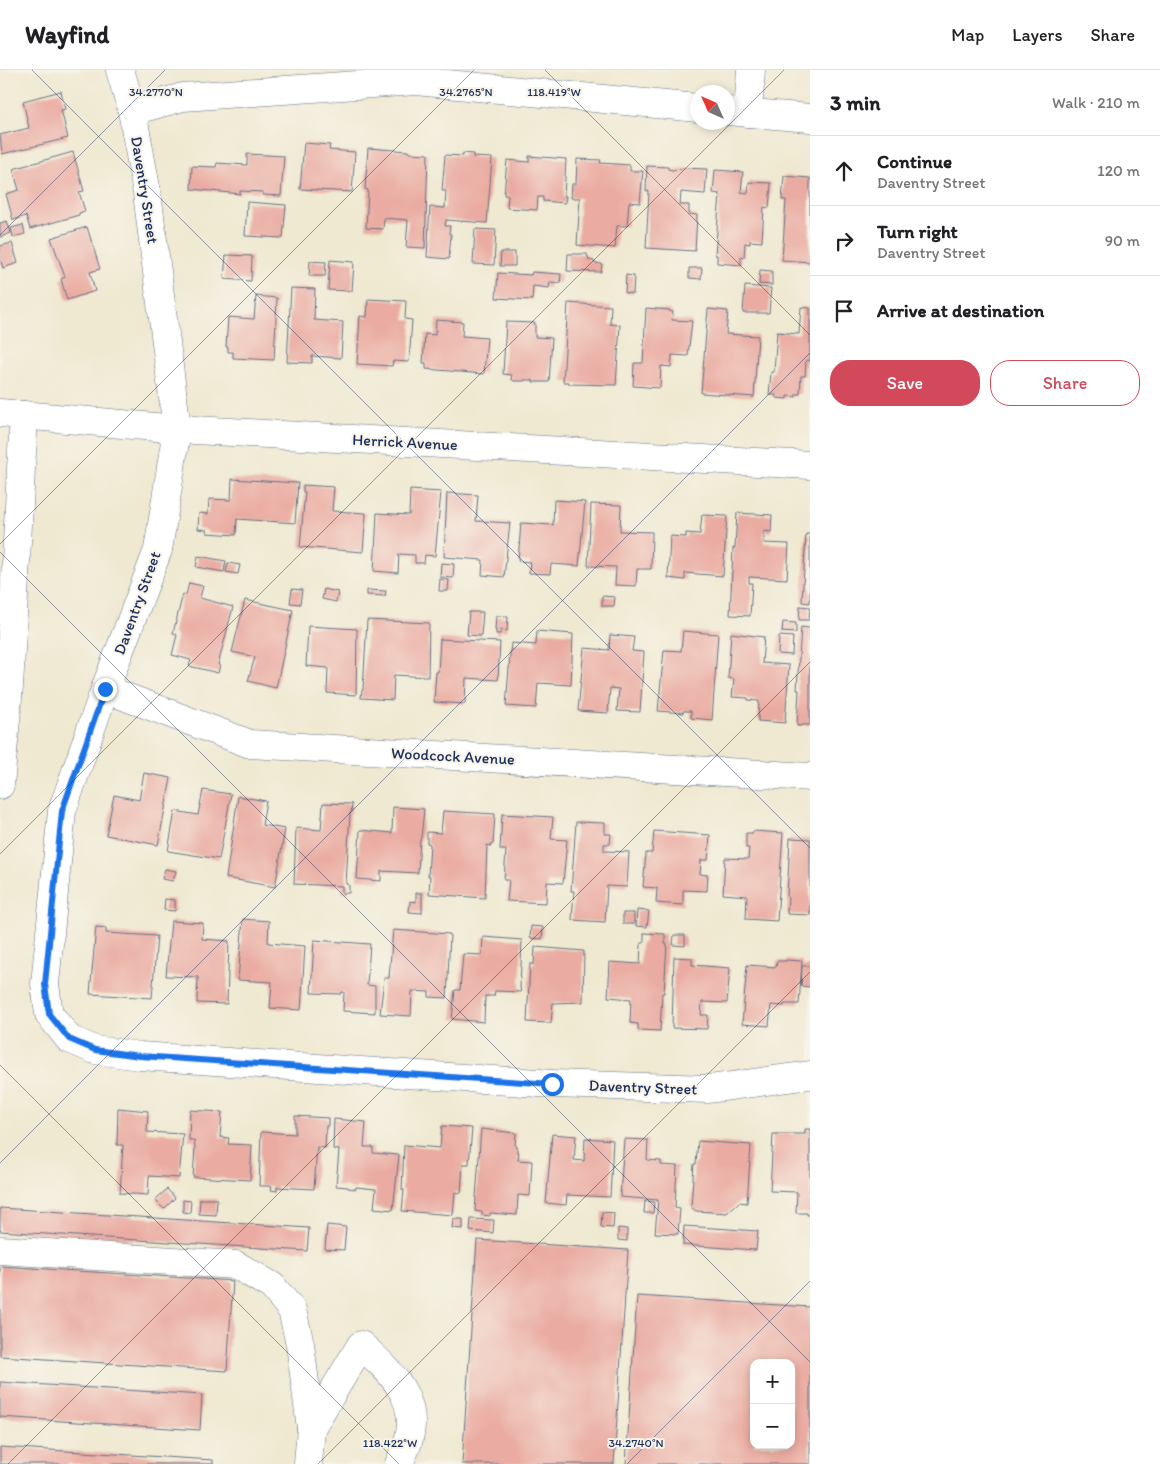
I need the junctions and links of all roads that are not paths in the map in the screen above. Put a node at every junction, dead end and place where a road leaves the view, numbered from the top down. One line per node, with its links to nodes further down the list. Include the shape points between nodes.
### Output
1 (120, 70): 5 (street, Daventry Street)
2 (751, 70): 6 (street)
3 (417, 76): 4 (street); 5 (street, via 183,97)
4 (690, 107)
5 (132, 111): 9 (street, Daventry Street, via 147,193)
6 (738, 112): 7 (street)
7 (810, 118)
8 (12, 414): 9 (street, Herrick Avenue); 13 (street, via 9,687)
9 (177, 428): 10 (street, Herrick Avenue); 11 (street, Daventry Street, via 158,550)
10 (810, 465)
11 (105, 689): 12 (street, Woodcock Avenue, via 250,744); 14 (street, Daventry Street, via 62,811 45,984 49,1014 69,1039 95,1050 140,1056 552,1084 709,1089)
12 (810, 777)
13 (0, 785)
14 (810, 1074)
15 (0, 1250): 16 (street, via 236,1265 272,1286 292,1310)
16 (311, 1428): 17 (street); 18 (street, via 361,1346 388,1369 406,1394 411,1421)
17 (308, 1464)
18 (399, 1464)

